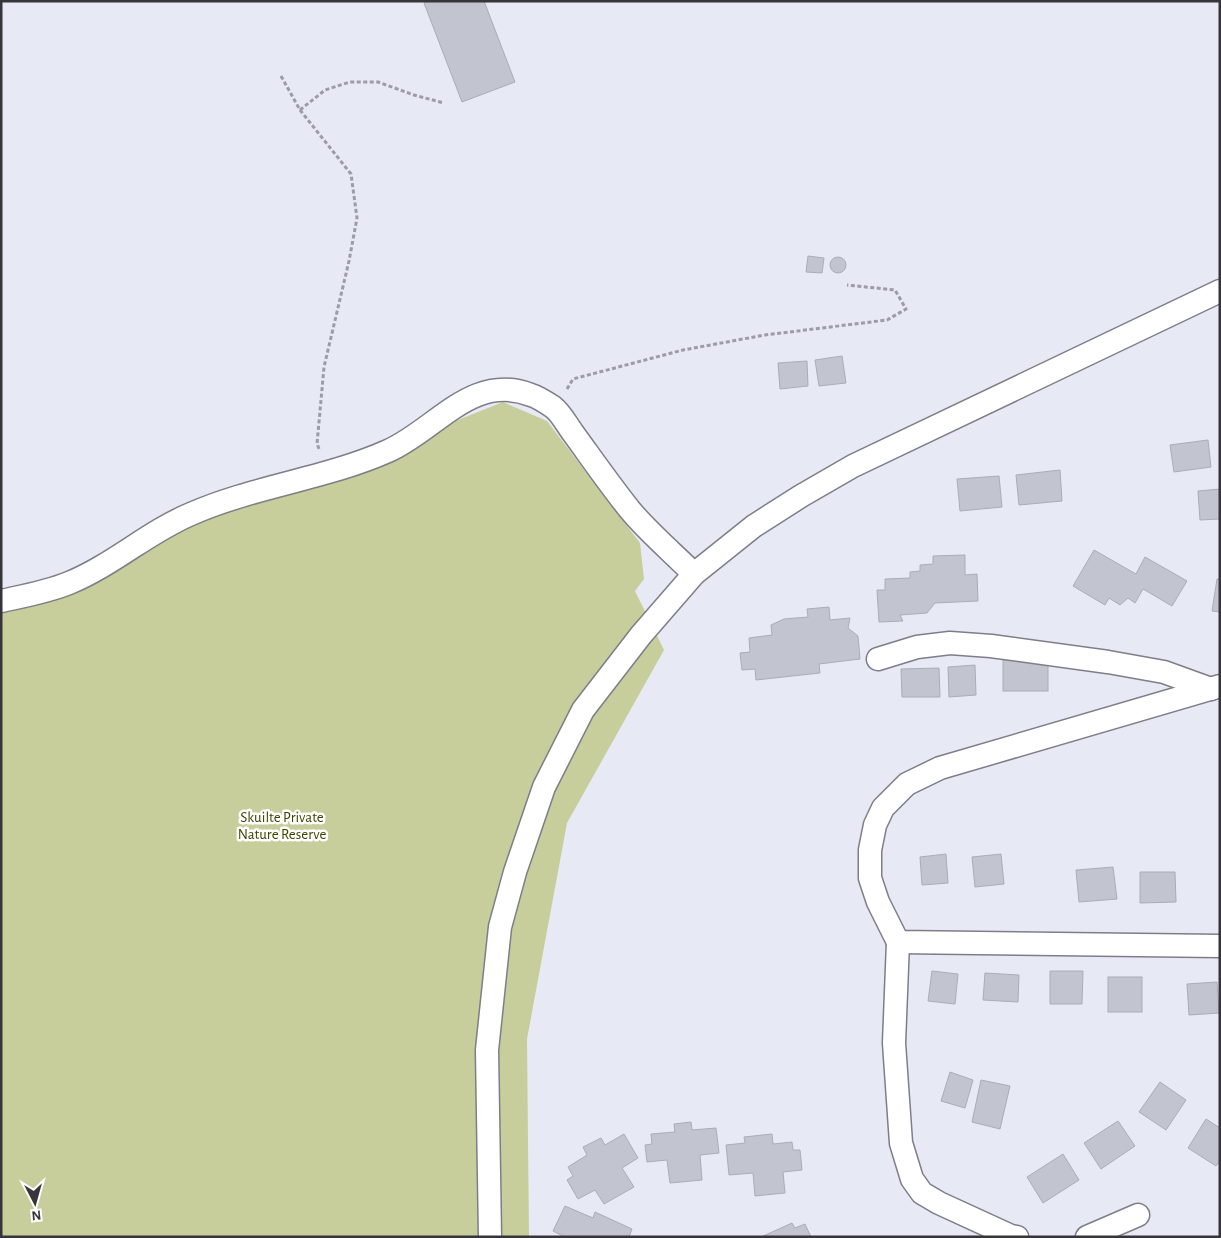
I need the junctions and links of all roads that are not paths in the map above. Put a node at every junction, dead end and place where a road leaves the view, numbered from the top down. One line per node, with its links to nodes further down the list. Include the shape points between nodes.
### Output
1 (1220, 291): 2 (street, via 853,466 754,526)
2 (694, 574): 3 (street, via 631,512 554,408 532,395 508,389 483,392 456,404 389,451 330,472 241,495 190,514 70,582); 9 (street, via 641,635 584,710 544,787 515,872 500,927 487,1050)
3 (1, 601)
4 (878, 659): 5 (street, via 917,647 950,643 991,646 1164,672)
5 (1215, 687): 6 (street, via 940,768 907,784 883,808 874,825 870,850 870,878)
6 (898, 942): 7 (street); 10 (street, via 894,1043 901,1143 912,1179 922,1193 939,1204)
7 (1220, 946)
8 (1138, 1215): 11 (street)
9 (490, 1237)
10 (1016, 1237)
11 (1087, 1237)

